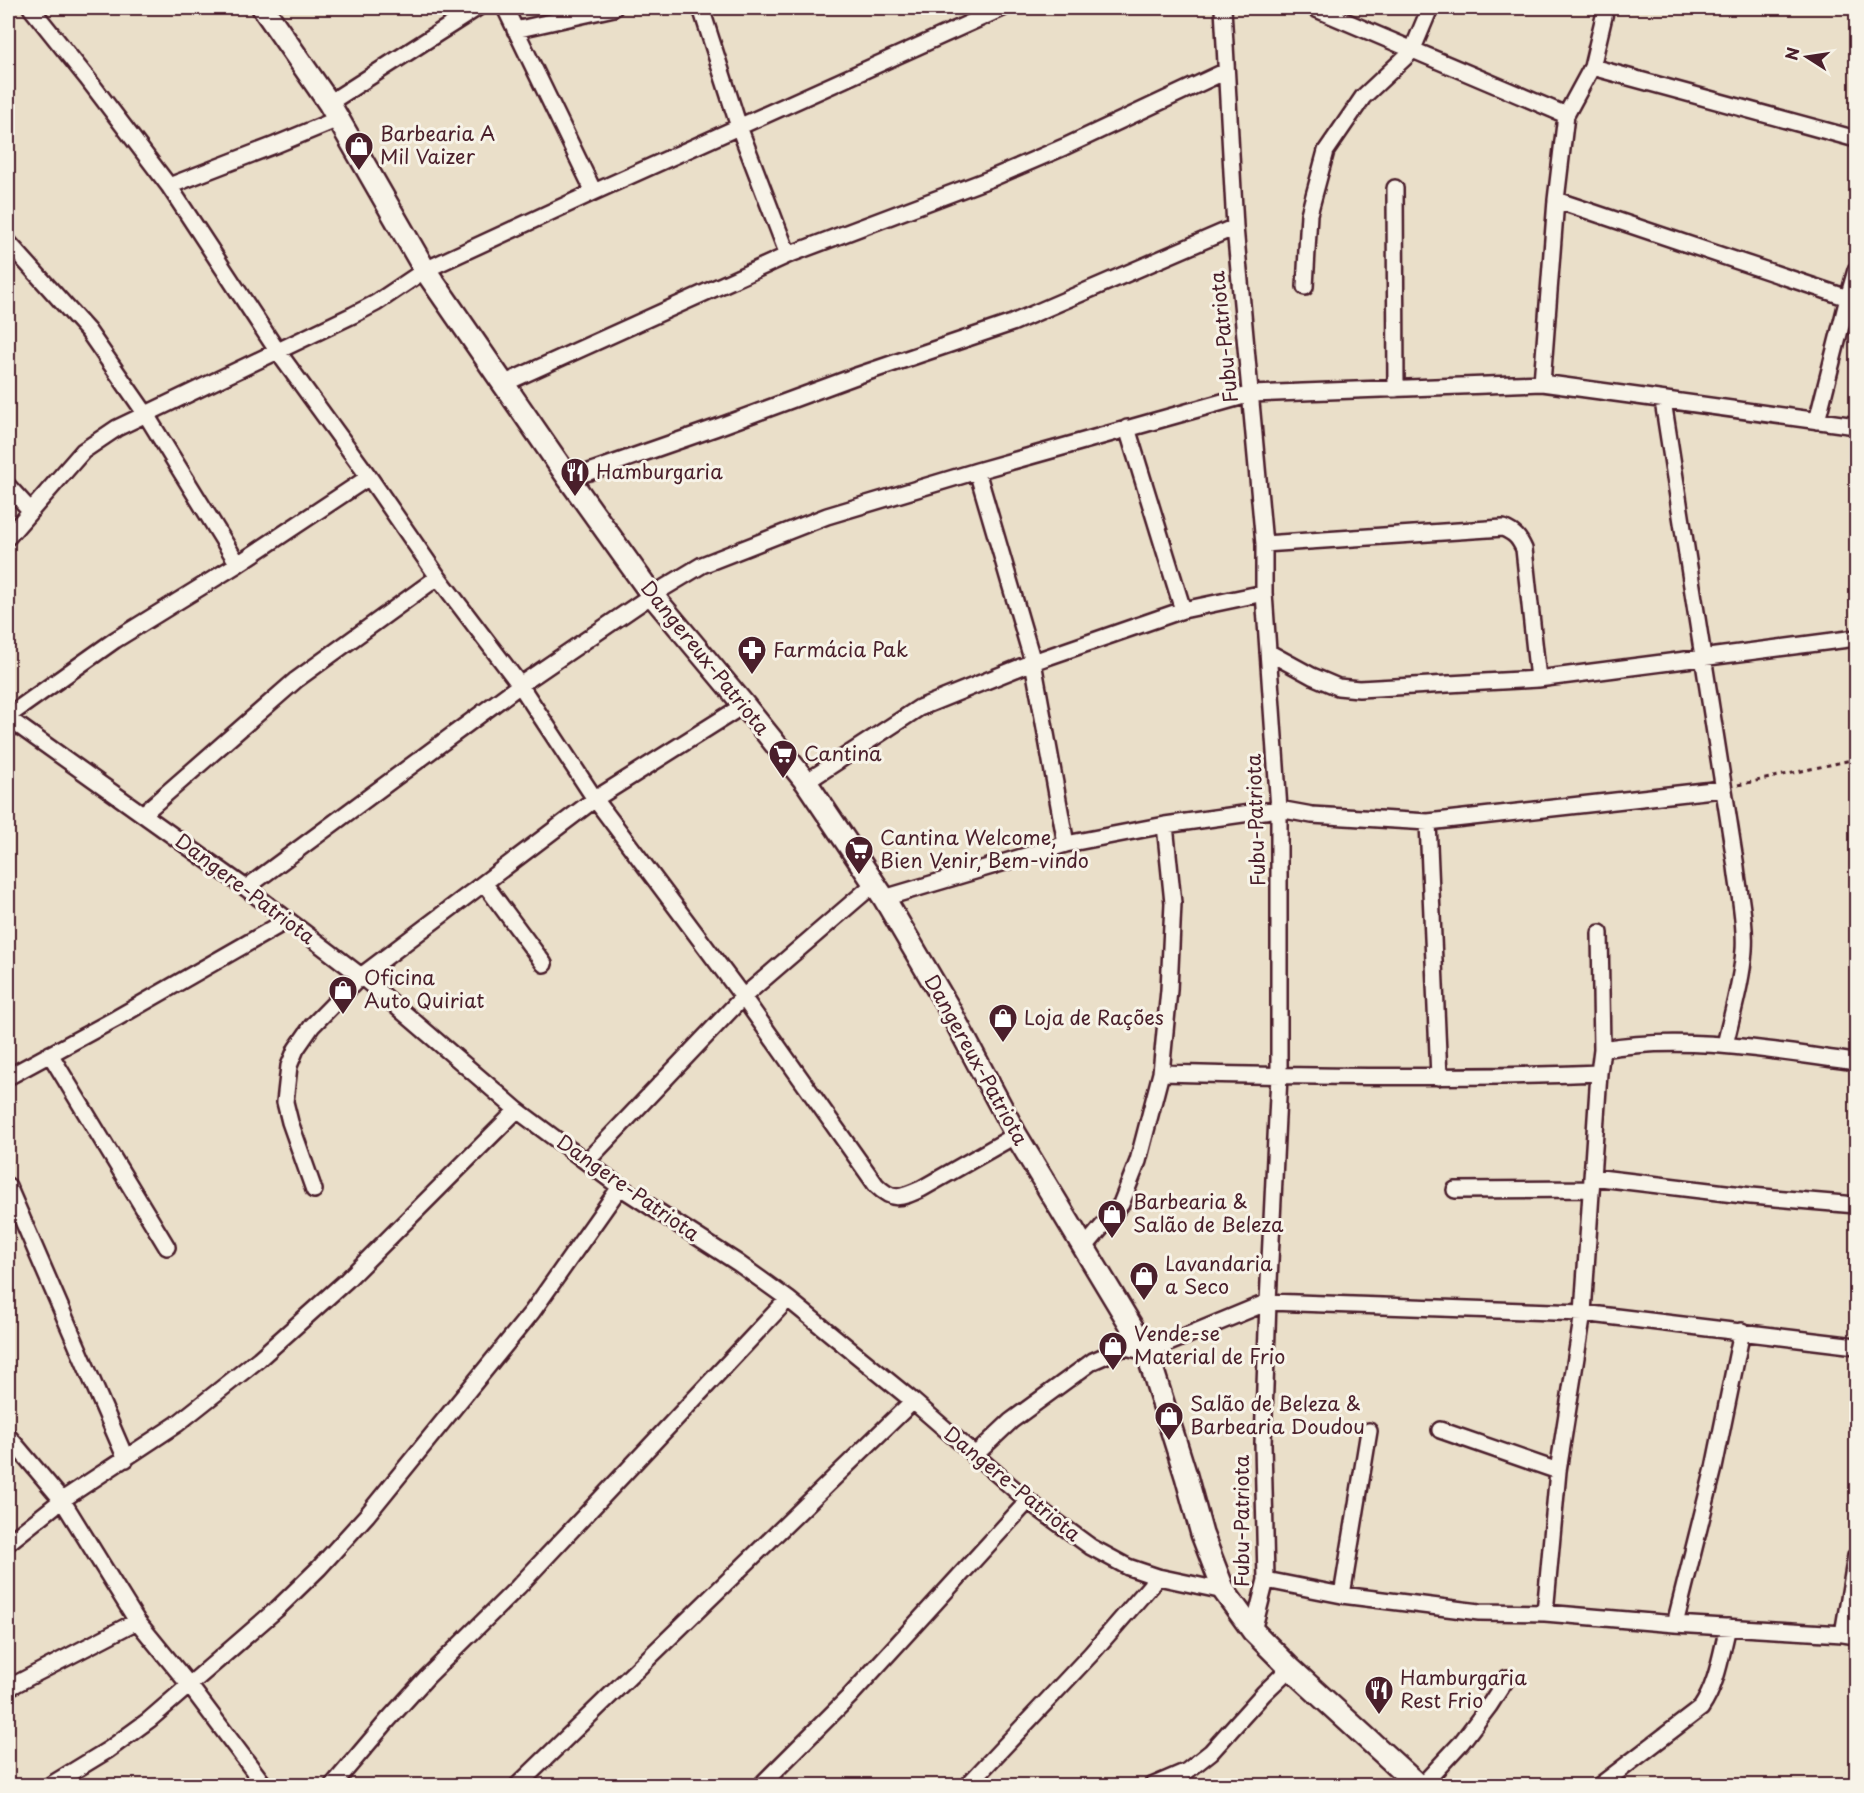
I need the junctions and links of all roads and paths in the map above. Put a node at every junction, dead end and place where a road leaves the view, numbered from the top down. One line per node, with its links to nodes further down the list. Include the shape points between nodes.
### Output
1 (31, 8): 21 (street)
2 (263, 8): 17 (street, Dangereux-Patriota)
3 (477, 8): 17 (street)
4 (505, 8): 13 (street)
5 (614, 8): 13 (street)
6 (701, 8): 19 (street)
7 (1003, 8): 12 (street)
8 (1223, 8): 16 (street, Fubu-Patriota)
9 (1314, 8): 14 (street)
10 (1430, 8): 14 (street)
11 (1606, 8): 15 (street)
12 (966, 15): 19 (street)
13 (515, 30): 23 (street)
14 (1412, 51): 18 (street); 30 (street, via 1362,97 1326,151 1309,214)
15 (1592, 67): 18 (street); 20 (street)
16 (1226, 70): 25 (street, Fubu-Patriota); 27 (street, via 981,182)
17 (333, 111): 21 (street, via 283,142); 28 (street, Dangereux-Patriota)
18 (1566, 115): 24 (street)
19 (739, 127): 23 (street); 27 (street)
20 (1857, 140)
21 (169, 186): 32 (street)
22 (1395, 188): 35 (street)
23 (594, 192): 28 (street)
24 (1556, 200): 31 (street); 33 (street)
25 (1235, 227): 36 (street, Fubu-Patriota); 44 (street, via 1012,323)
26 (8, 242): 38 (street, via 88,331)
27 (788, 255): 34 (street)
28 (425, 270): 32 (street, via 376,303); 34 (street, Dangereux-Patriota)
29 (1857, 270): 31 (street)
30 (1305, 287)
31 (1848, 298): 39 (street)
32 (278, 352): 38 (street); 43 (street)
33 (1542, 383): 35 (street); 37 (street)
34 (503, 384): 44 (street, Dangereux-Patriota)
35 (1396, 389): 36 (street)
36 (1251, 394): 41 (street); 48 (street, Fubu-Patriota)
37 (1663, 401): 39 (street); 56 (street)
38 (145, 413): 46 (street, via 83,451); 49 (street)
39 (1817, 422): 40 (street)
40 (1857, 426)
41 (1127, 428): 42 (street); 53 (street)
42 (977, 471): 52 (street, via 810,523 717,558); 57 (street)
43 (369, 477): 49 (street); 50 (street)
44 (568, 479): 52 (street, Dangereux-Patriota)
45 (8, 486): 46 (street)
46 (30, 510): 47 (street)
47 (8, 537)
48 (1264, 544): 51 (street, Fubu-Patriota); 58 (street, via 1503,528 1514,532 1524,549)
49 (238, 564): 61 (street, via 115,640)
50 (438, 577): 59 (street); 67 (street, via 296,680)
51 (1264, 593): 53 (street); 55 (street, Fubu-Patriota)
52 (652, 595): 59 (street); 60 (street, Dangereux-Patriota)
53 (1183, 610): 57 (street)
54 (1857, 638): 56 (street)
55 (1268, 652): 58 (street, via 1338,687); 66 (street, Fubu-Patriota)
56 (1704, 657): 58 (street); 64 (street)
57 (1033, 662): 63 (street, via 919,708); 70 (street)
58 (1538, 679)
59 (520, 685): 65 (street); 72 (street)
60 (744, 705): 63 (street, Dangereux-Patriota); 65 (street)
61 (8, 717): 67 (street, Dangere-Patriota)
62 (1857, 759): 64 (path)
63 (806, 782): 73 (street, Dangereux-Patriota)
64 (1722, 789): 68 (street); 79 (street, via 1736,867 1744,948)
65 (595, 799): 71 (street); 78 (street)
66 (1279, 809): 68 (street, via 1312,815); 69 (street); 85 (street, Fubu-Patriota)
67 (143, 814): 72 (street, Dangere-Patriota)
68 (1428, 822): 87 (street)
69 (1165, 825): 70 (street); 83 (street, via 1173,903)
70 (1066, 844): 73 (street)
71 (484, 883): 76 (street); 77 (street)
72 (246, 888): 74 (street, Dangere-Patriota)
73 (879, 891): 78 (street); 89 (street, Dangereux-Patriota)
74 (288, 920): 77 (street, Dangere-Patriota); 81 (street)
75 (1600, 933): 80 (street)
76 (544, 964)
77 (361, 976): 88 (street, Dangere-Patriota); 94 (street, via 312,1026 289,1066 285,1102)
78 (742, 997): 89 (street, via 876,1185 893,1198 921,1190); 90 (street)
79 (1725, 1045): 80 (street, via 1650,1044); 82 (street)
80 (1602, 1049): 84 (street)
81 (50, 1054): 86 (street); 97 (street)
82 (1857, 1062)
83 (1161, 1073): 85 (street); 98 (street, via 1138,1161 1121,1204)
84 (1599, 1073): 87 (street); 91 (street)
85 (1280, 1076): 87 (street); 100 (street, Fubu-Patriota)
86 (8, 1077)
87 (1439, 1077)
88 (517, 1110): 90 (street, Dangere-Patriota); 110 (street, via 321,1304 240,1374)
89 (1016, 1135): 98 (street, Dangereux-Patriota)
90 (587, 1161): 93 (street, Dangere-Patriota)
91 (1591, 1183): 95 (street); 96 (street); 101 (street)
92 (8, 1186): 110 (street)
93 (620, 1187): 99 (street, Dangere-Patriota); 128 (street, via 532,1312 367,1515 277,1609)
94 (314, 1190)
95 (1455, 1190)
96 (1857, 1205)
97 (167, 1246)
98 (1085, 1247): 104 (street, Dangereux-Patriota)
99 (788, 1299): 105 (street, Dangere-Patriota); 132 (street, via 518,1587 427,1677)
100 (1268, 1302): 101 (street); 104 (street); 117 (street, Fubu-Patriota, via 1263,1443)
101 (1583, 1313): 102 (street); 111 (street)
102 (1742, 1331): 103 (street); 122 (street, via 1714,1468)
103 (1857, 1346)
104 (1147, 1352): 109 (street, via 1125,1347 1093,1361 1011,1421); 118 (street, Dangereux-Patriota, via 1202,1534)
105 (913, 1401): 109 (street, Dangere-Patriota); 133 (street)
106 (1440, 1430): 111 (street)
107 (1369, 1431): 119 (street)
108 (8, 1436): 112 (street)
109 (974, 1456): 113 (street, Dangere-Patriota)
110 (126, 1459): 112 (street)
111 (1558, 1471): 120 (street)
112 (62, 1500): 114 (street); 121 (street)
113 (1028, 1501): 116 (street, Dangere-Patriota, via 1091,1547 1128,1567); 134 (street, via 849,1696)
114 (8, 1543)
115 (1857, 1556): 125 (street)
116 (1158, 1577): 118 (street, Dangere-Patriota); 135 (street)
117 (1266, 1580): 119 (street); 124 (street, Fubu-Patriota)
118 (1224, 1591): 124 (street)
119 (1342, 1595): 120 (street, via 1479,1612)
120 (1545, 1613): 122 (street)
121 (137, 1621): 128 (street); 129 (street)
122 (1675, 1624): 123 (street)
123 (1728, 1627): 125 (street); 138 (street, via 1709,1697 1701,1708)
124 (1253, 1631): 126 (street)
125 (1850, 1635)
126 (1290, 1668): 136 (street, via 1211,1752 1187,1771); 137 (street)
127 (1507, 1678): 137 (street, via 1461,1743)
128 (190, 1686): 130 (street, via 108,1750); 131 (street)
129 (8, 1688)
130 (49, 1785)
131 (265, 1785)
132 (332, 1785)
133 (517, 1785)
134 (760, 1785)
135 (968, 1785)
136 (1152, 1785)
137 (1420, 1785)
138 (1599, 1785)

